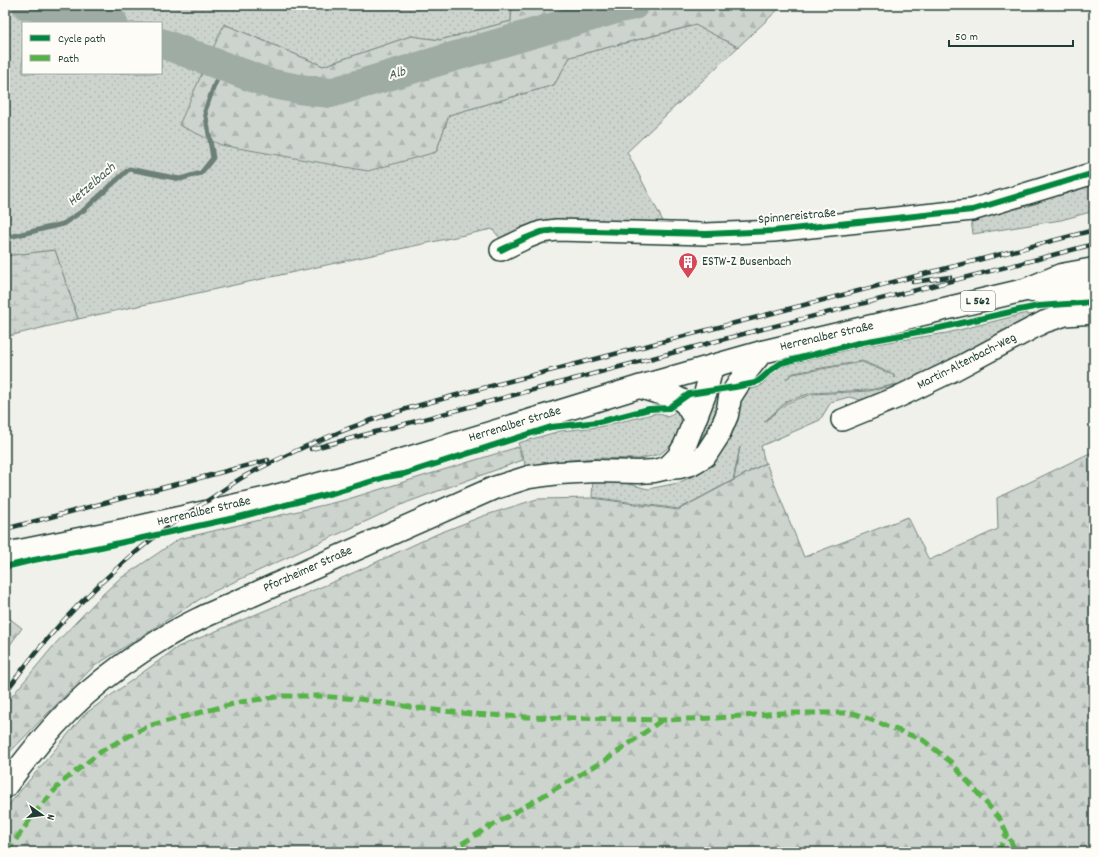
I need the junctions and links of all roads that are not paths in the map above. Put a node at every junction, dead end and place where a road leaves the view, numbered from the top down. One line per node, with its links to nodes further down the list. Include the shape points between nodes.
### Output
1 (1094, 173): 2 (street, Spinnereistraße, via 972,210 773,232 706,234 557,230 541,232)
2 (501, 250)
3 (1094, 269): 5 (main road, Herrenalber Straße / L 562, via 1061,275)
4 (1094, 287): 5 (main road, Herrenalber Straße / L 562, via 1065,292)
5 (1025, 290): 7 (main road, Herrenalber Straße / L 562)
6 (1094, 313): 12 (street, Martin-Altenbach-Weg, via 1065,315 1044,322 954,370)
7 (762, 352): 8 (main road, Herrenalber Straße / L 562); 10 (main road)
8 (712, 366): 9 (main road, Herrenalber Straße); 10 (main road); 11 (main road)
9 (639, 387): 11 (main road, via 681,400); 14 (main road, Herrenalber Straße, via 373,469 268,498)
10 (730, 397): 13 (main road, Pforzheimer Straße, via 727,415 705,456 690,464)
11 (696, 419): 13 (main road, via 678,457)
12 (842, 420)
13 (667, 468): 15 (main road, Pforzheimer Straße, via 639,472 559,473 529,477 494,488 205,616 156,642 123,664 85,695 27,757)
14 (5, 554)
15 (5, 787)

